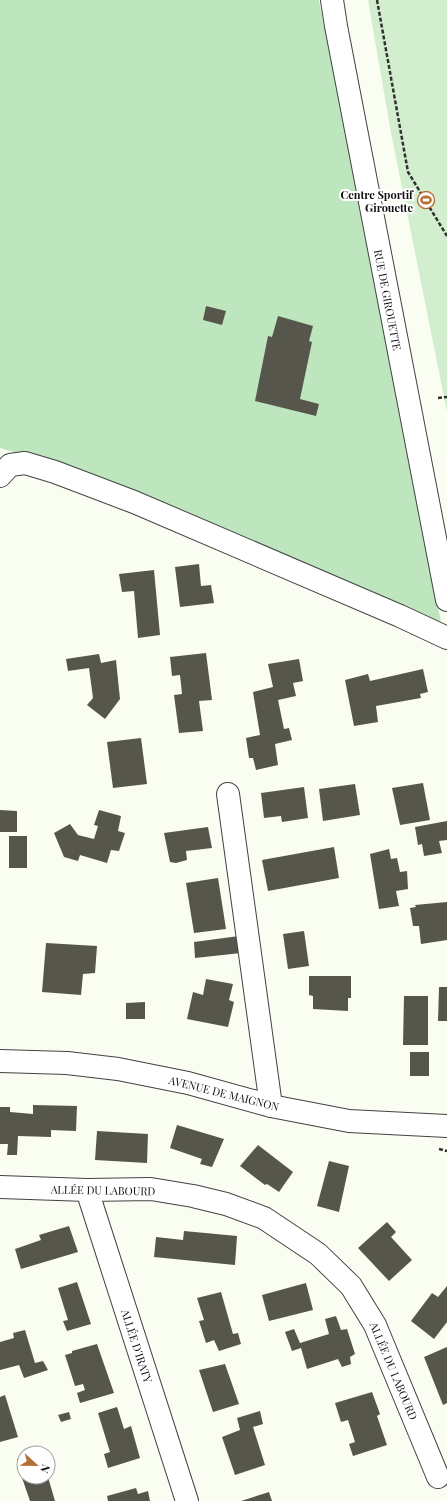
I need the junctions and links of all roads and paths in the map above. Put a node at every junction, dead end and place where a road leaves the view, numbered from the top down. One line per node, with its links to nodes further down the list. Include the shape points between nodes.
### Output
1 (332, 0): 7 (street, RUE DE GIROUETTE)
2 (377, 0): 3 (path, via 408,172)
3 (447, 236)
4 (447, 397): 5 (path)
5 (438, 398)
6 (0, 476): 9 (street, via 10,465 25,463 55,472 134,502)
7 (442, 554): 8 (street, RUE DE GIROUETTE)
8 (447, 600)
9 (447, 638)
10 (228, 794): 12 (street)
11 (0, 1061): 12 (street, AVENUE DE MAIGNON, via 67,1063 118,1069 188,1083)
12 (271, 1106): 13 (street, AVENUE DE MAIGNON, via 349,1121)
13 (447, 1126)
14 (0, 1187): 15 (street, ALLÉE DU LABOURD)
15 (87, 1190): 16 (street, ALLÉE DU LABOURD, via 151,1189 226,1204 264,1218 318,1254 351,1286 375,1325); 17 (street, ALLÉE D'IRATY)
16 (438, 1477)
17 (187, 1501)

